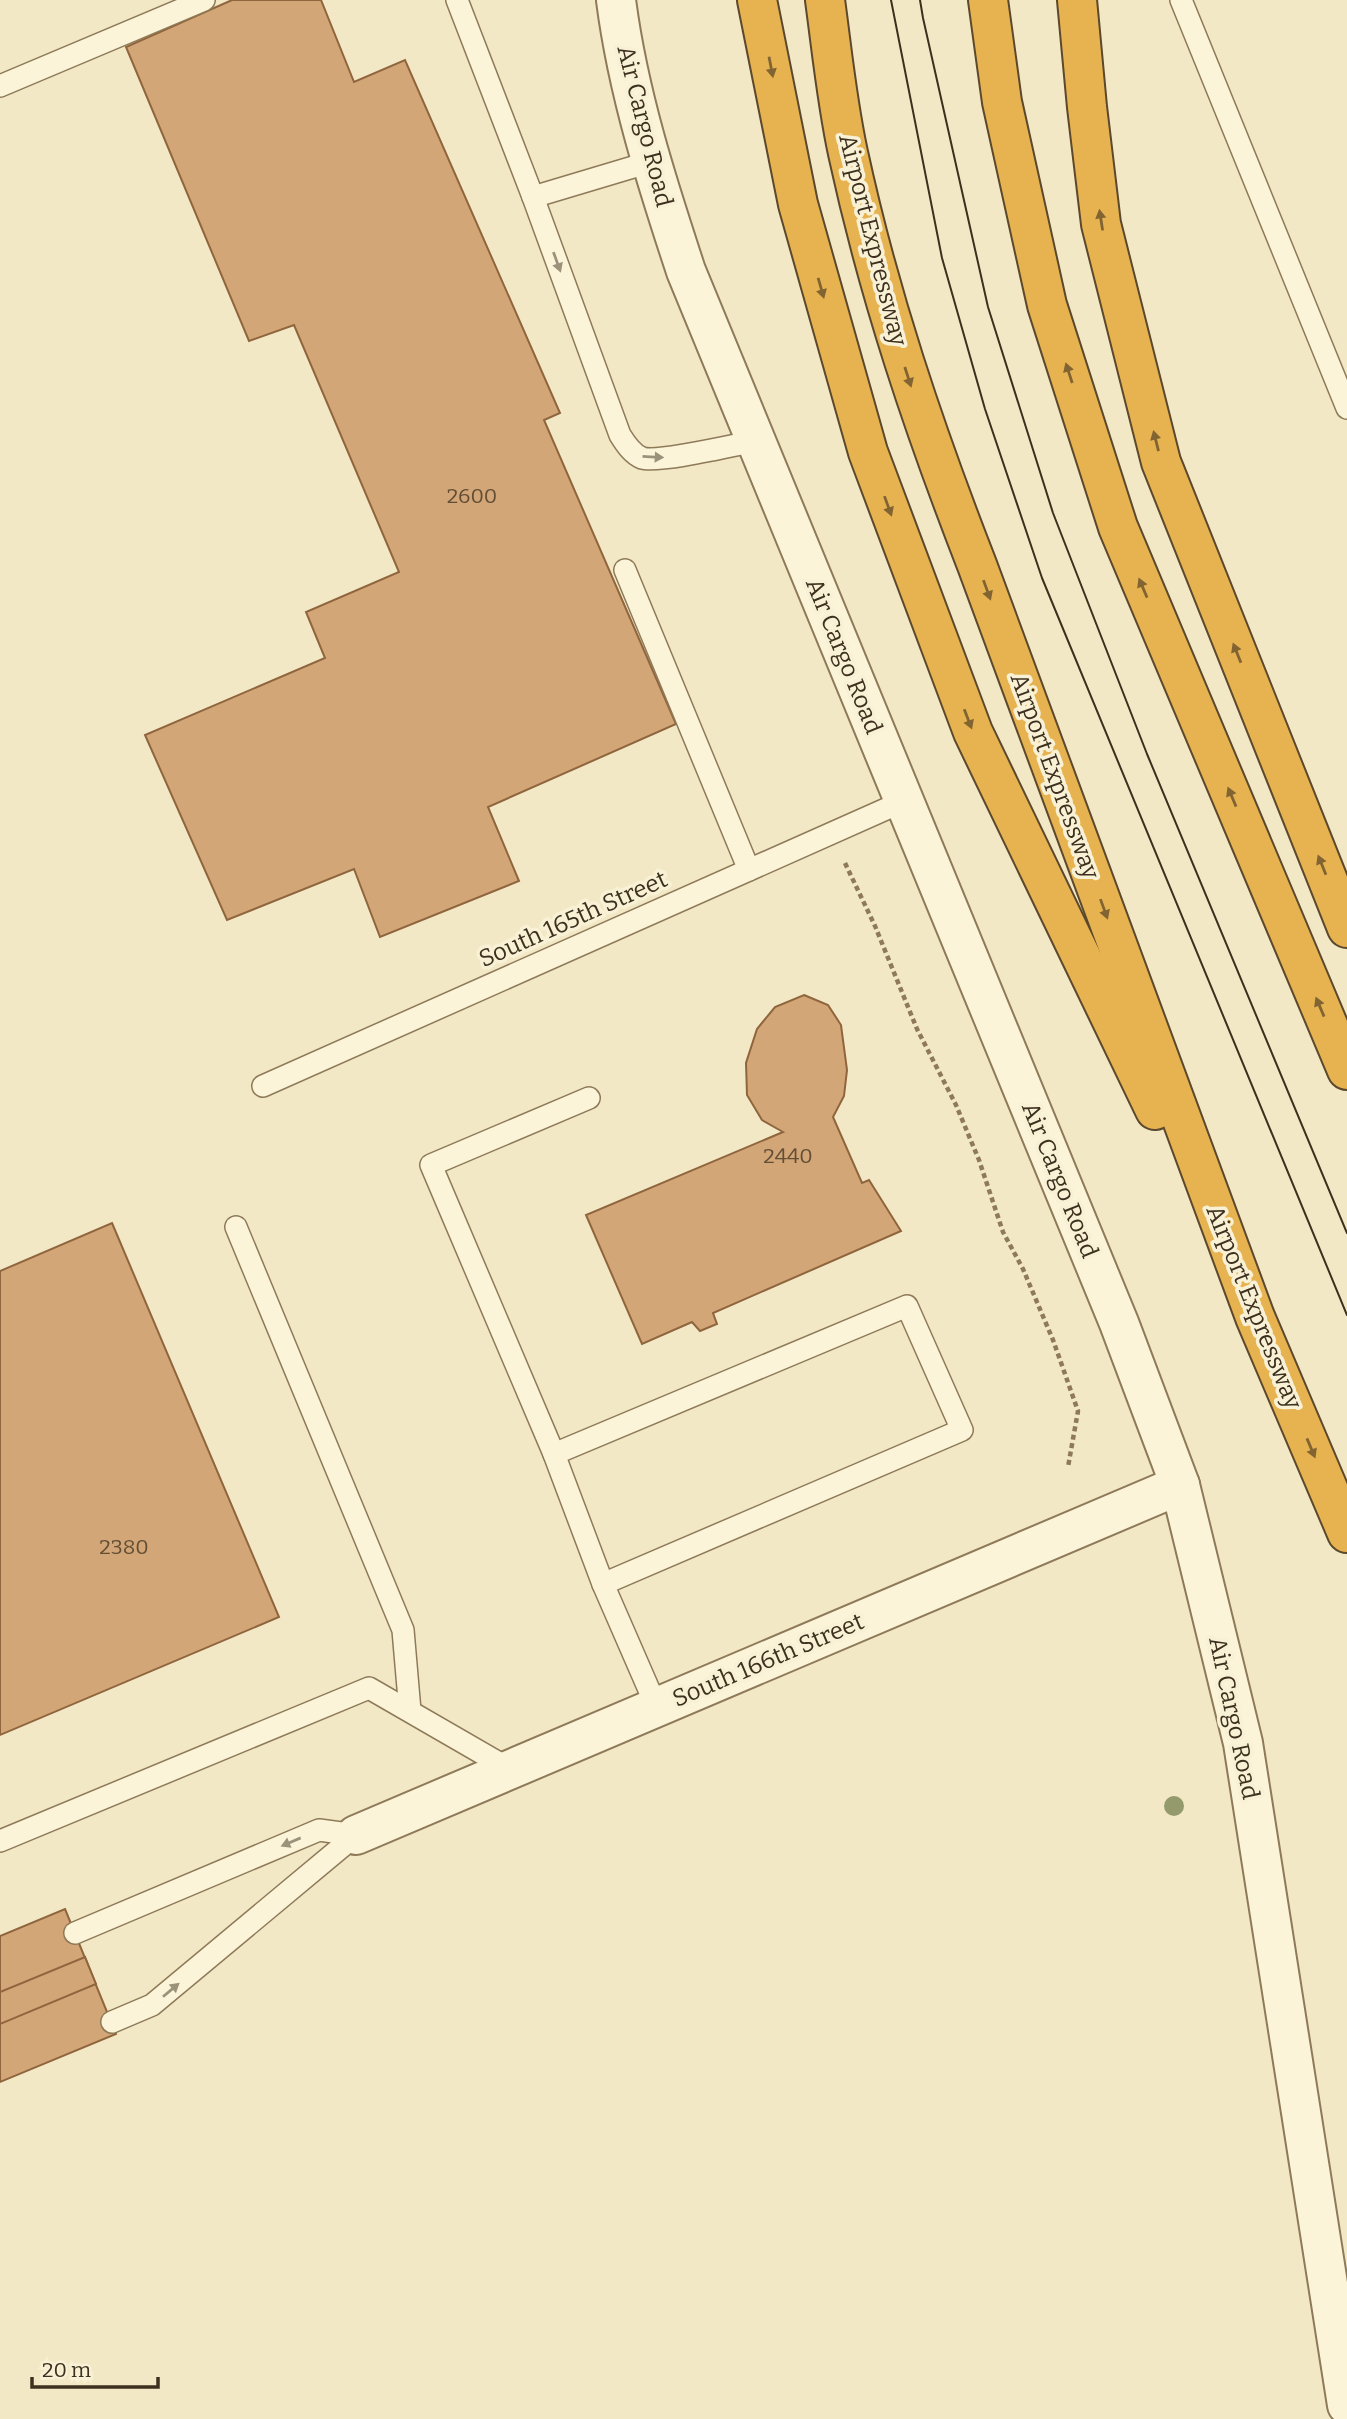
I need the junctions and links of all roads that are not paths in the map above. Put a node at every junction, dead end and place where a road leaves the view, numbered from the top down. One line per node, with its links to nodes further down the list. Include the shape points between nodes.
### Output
1 (204, 0): 9 (lane)
2 (457, 0): 11 (lane)
3 (616, 0): 10 (street, Air Cargo Road)
4 (757, 0): 22 (highway, one-way to 22, via 798,204 868,452 968,719)
5 (825, 0): 22 (highway, Airport Expressway, one-way to 22, via 848,151 894,332 932,447)
6 (988, 0): 18 (highway, one-way to 6, via 1118,527 1047,305 1002,102)
7 (1077, 0): 17 (highway, one-way to 7, via 1161,462 1101,224)
8 (1181, 0): 12 (lane)
9 (0, 86)
10 (650, 162): 11 (lane); 13 (street, Air Cargo Road, via 686,271)
11 (533, 198): 13 (lane, one-way to 13, via 626,446 642,458 661,459)
12 (1347, 408)
13 (756, 441): 15 (street, Air Cargo Road)
14 (625, 570): 16 (lane)
15 (904, 801): 16 (lane, South 165th Street); 24 (street, Air Cargo Road, via 1119,1323)
16 (749, 870): 19 (lane, South 165th Street)
17 (1347, 928)
18 (1347, 1070)
19 (263, 1086)
20 (589, 1098): 23 (lane, via 430,1166)
21 (236, 1227): 28 (lane, via 403,1630)
22 (1255, 1317): 25 (highway, Airport Expressway, one-way to 25)
23 (554, 1454): 26 (lane); 26 (lane, via 907,1306 962,1430)
24 (1180, 1485): 27 (street, South 166th Street); 34 (street, Air Cargo Road, via 1243,1743)
25 (1347, 1533)
26 (603, 1584): 27 (lane)
27 (657, 1708): 29 (street, South 166th Street)
28 (410, 1711): 29 (lane); 31 (lane, via 369,1688)
29 (511, 1770): 30 (street, South 166th Street)
30 (356, 1835): 32 (lane, one-way to 32, via 319,1830); 33 (lane, one-way to 30, via 152,2005)
31 (0, 1841)
32 (75, 1933)
33 (112, 2022)
34 (1347, 2405)

